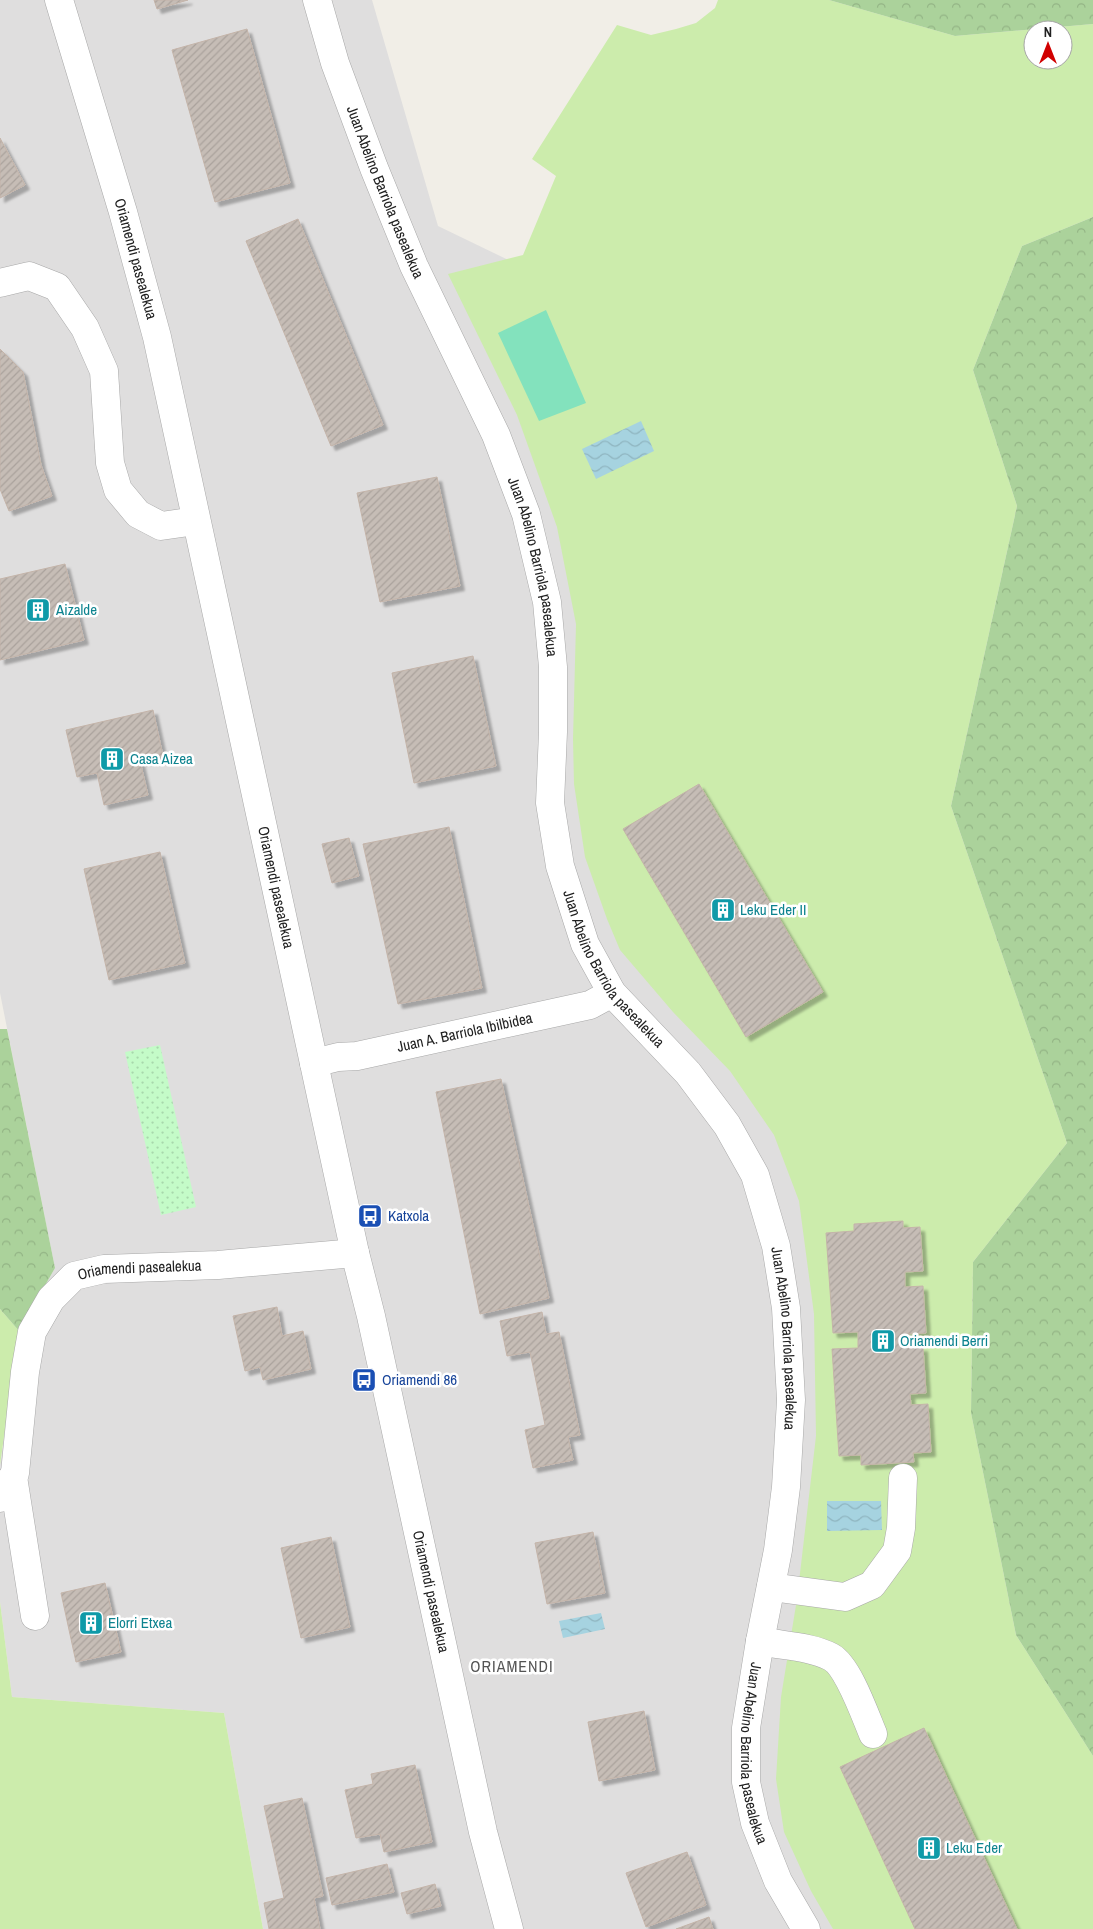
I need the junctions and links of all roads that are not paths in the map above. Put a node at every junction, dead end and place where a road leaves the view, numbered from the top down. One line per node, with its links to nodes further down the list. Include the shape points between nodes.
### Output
1 (59, 0): 4 (street, Oriamendi pasealekua, via 157,337)
2 (317, 0): 5 (street, Juan Abelino Barriola pasealekua, via 335,63 374,168 414,266 496,435 526,514 547,602 553,667 550,804 560,866 585,944)
3 (0, 283): 4 (street, via 28,276 56,287 85,328 104,372 110,463 118,490 138,514 161,526)
4 (196, 521): 6 (street, Oriamendi pasealekua)
5 (612, 993): 6 (street, Juan A. Barriola Ibilbidea, via 590,1005); 10 (street, Juan Abelino Barriola pasealekua, via 688,1073 727,1125 755,1175 776,1246 786,1308 792,1400 786,1487)
6 (314, 1063): 7 (street, Oriamendi pasealekua)
7 (355, 1253): 9 (street, Oriamendi pasealekua, via 218,1265 104,1269 74,1276 52,1299 32,1332 15,1473); 14 (street, Oriamendi pasealekua, via 483,1832)
8 (903, 1478): 10 (street, via 902,1528 897,1551 872,1585 845,1597)
9 (6, 1487): 11 (street, Oriamendi pasealekua)
10 (771, 1587): 12 (street, Juan Abelino Barriola pasealekua)
11 (35, 1616)
12 (760, 1642): 13 (street, via 803,1648 832,1657 851,1682); 15 (street, Juan Abelino Barriola pasealekua, via 746,1728 746,1782 755,1824 778,1881)
13 (873, 1734)
14 (509, 1929)
15 (806, 1929)

